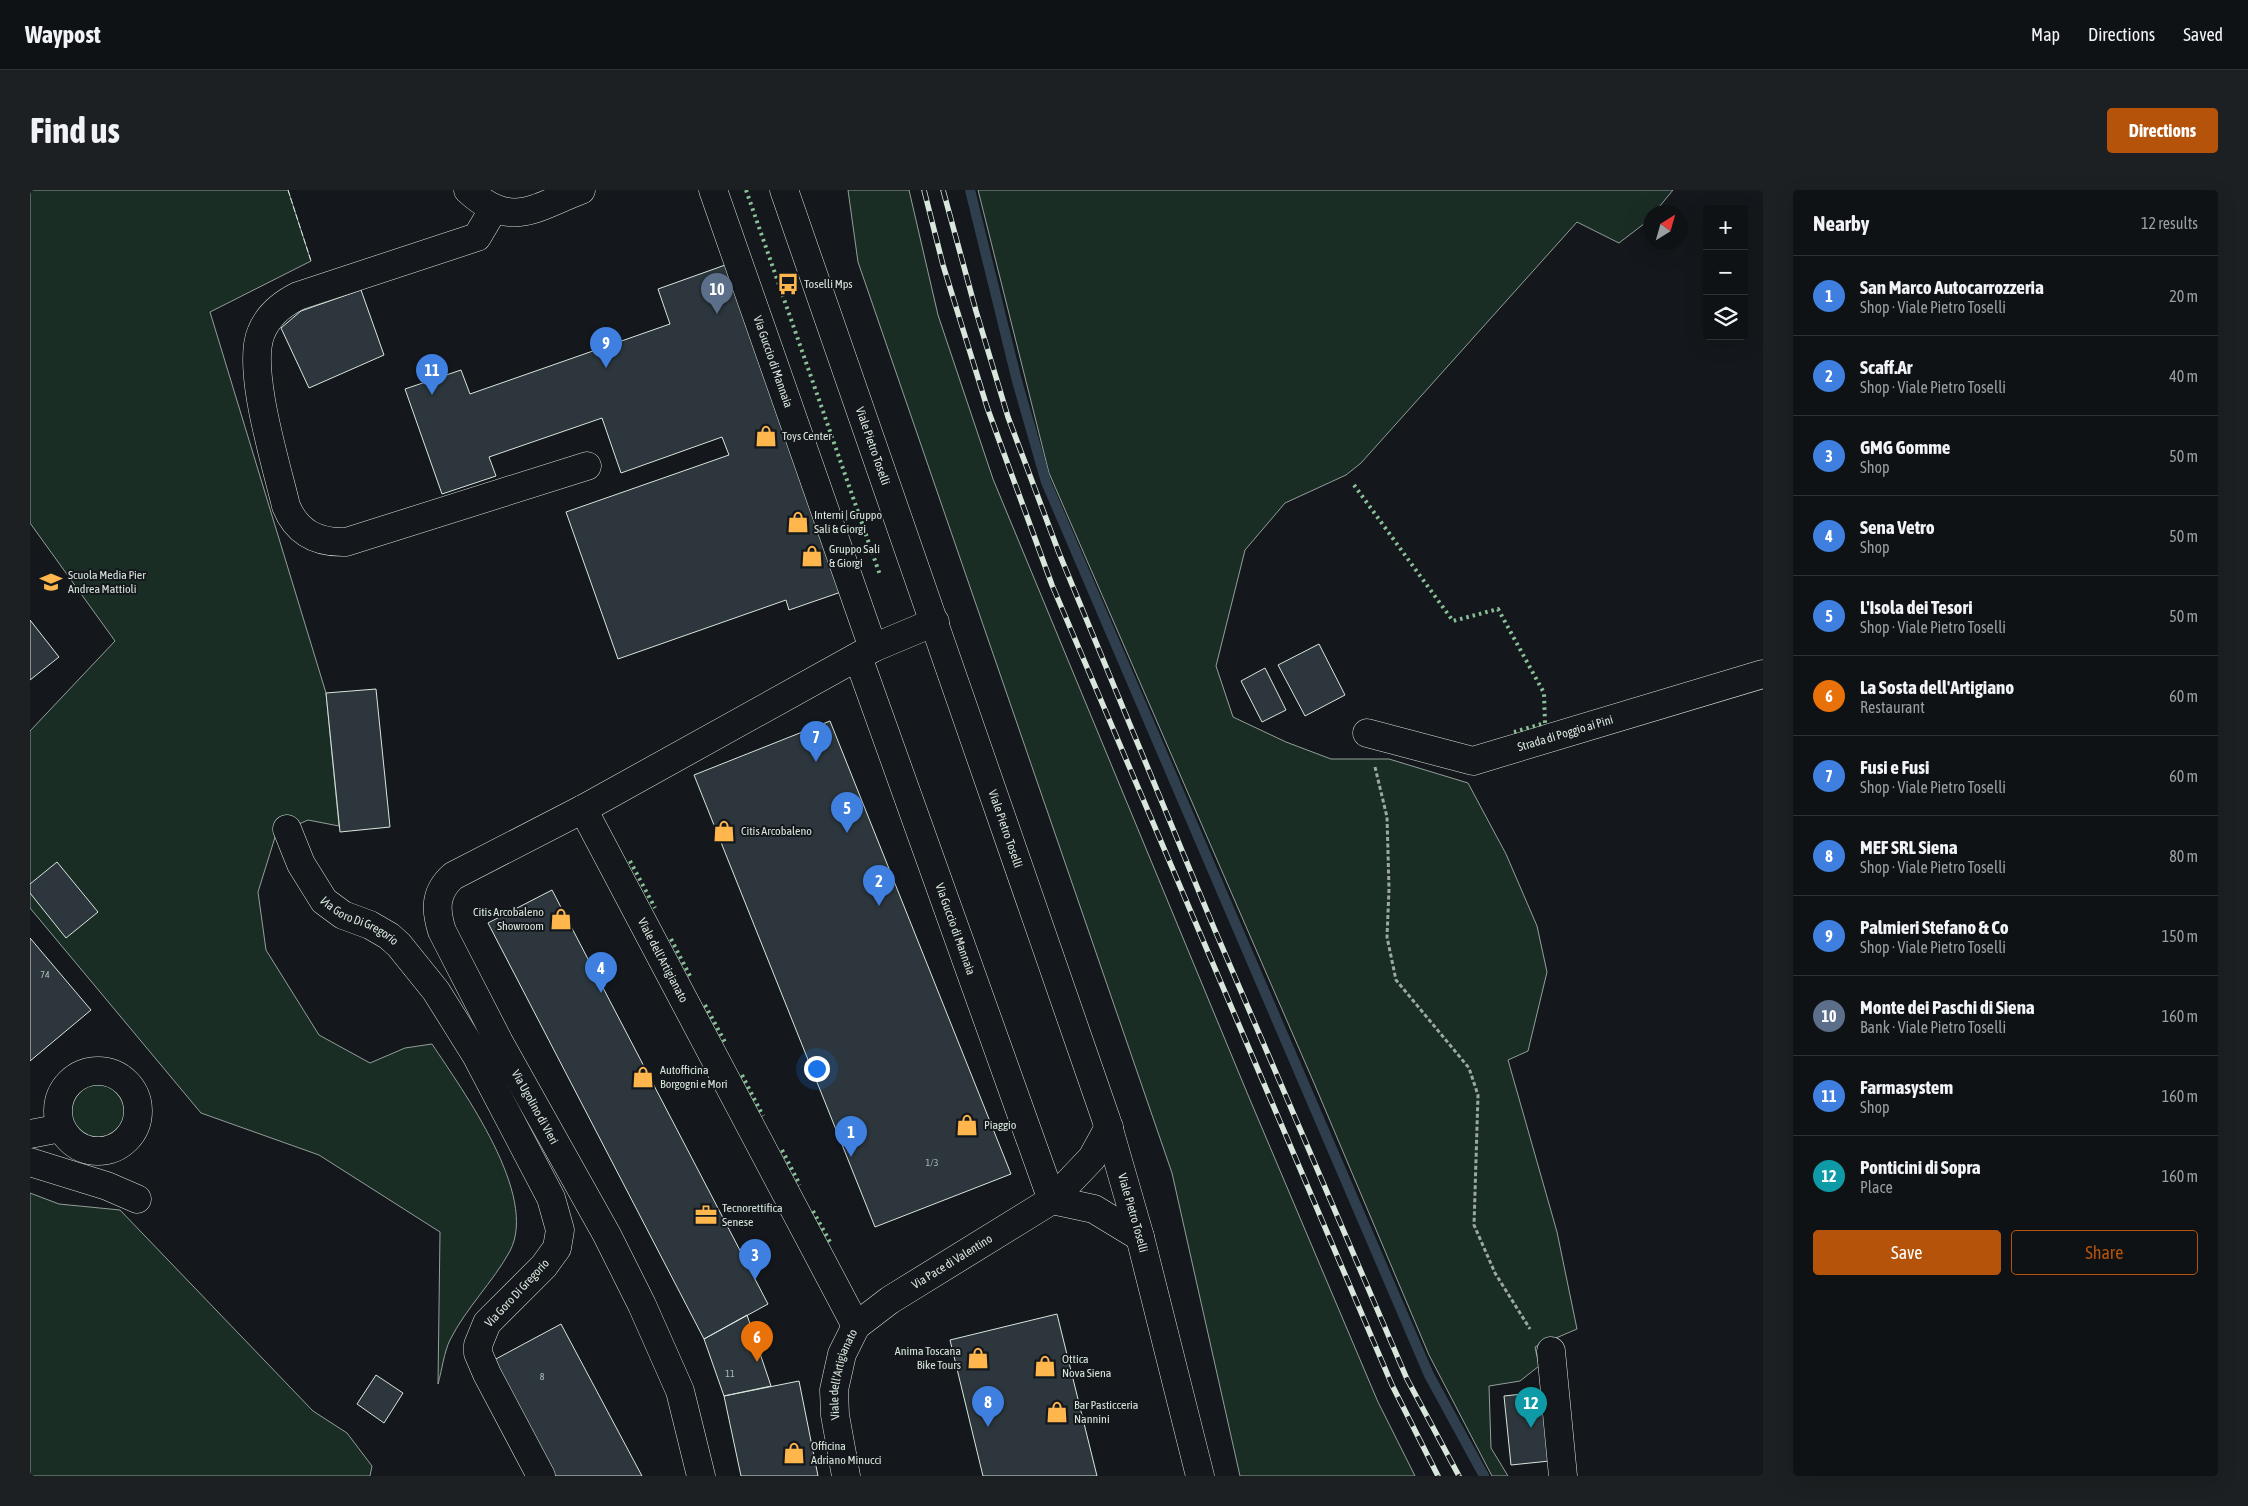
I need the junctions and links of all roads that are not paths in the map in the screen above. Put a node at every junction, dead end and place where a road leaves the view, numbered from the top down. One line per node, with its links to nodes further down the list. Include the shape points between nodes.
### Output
1 (468, 190): 5 (main road)
2 (581, 190): 5 (main road, via 525,211 510,214)
3 (713, 190): 8 (main road, Via Guccio di Mannaia)
4 (784, 190): 7 (main road, Viale Pietro Toselli)
5 (494, 210): 6 (main road, via 476,237 298,296 281,306 268,321 258,344 259,383 286,506 294,523 310,535 330,543 346,542)
6 (587, 466)
7 (935, 622): 8 (main road); 16 (main road, Viale Pietro Toselli)
8 (865, 653): 11 (main road); 20 (main road, Via Guccio di Mannaia)
9 (1763, 674): 10 (main road, Strada di Poggio ai Pini, via 1473,761)
10 (1367, 732)
11 (583, 809): 13 (main road, Via Ugolino di Vieri, via 452,876 438,894 437,915 442,931); 22 (main road, Viale dell'Artigianato)
12 (287, 829): 14 (main road, Via Goro Di Gregorio, via 301,864 324,901 342,915 380,929 399,944 446,1005)
13 (499, 1042): 14 (main road); 25 (main road, Via Ugolino di Vieri, via 607,1235 660,1341 680,1391)
14 (476, 1055): 24 (main road, Via Goro Di Gregorio, via 551,1198 559,1220 557,1248 544,1266 487,1323 478,1345 487,1374)
15 (61, 1128): 17 (main road)
16 (1108, 1128): 20 (main road, Via Pace di Valentino, via 1092,1158); 21 (main road, Viale Pietro Toselli)
17 (30, 1134)
18 (30, 1162): 19 (main road)
19 (137, 1199)
20 (1052, 1200): 21 (main road, via 1094,1208); 22 (main road, Via Pace di Valentino, via 890,1300)
21 (1140, 1237): 27 (main road, Viale Pietro Toselli)
22 (856, 1326): 26 (main road, Viale dell'Artigianato, via 842,1354 834,1390)
23 (1551, 1351): 28 (main road)
24 (541, 1476)
25 (701, 1476)
26 (846, 1476)
27 (1200, 1476)
28 (1563, 1476)

